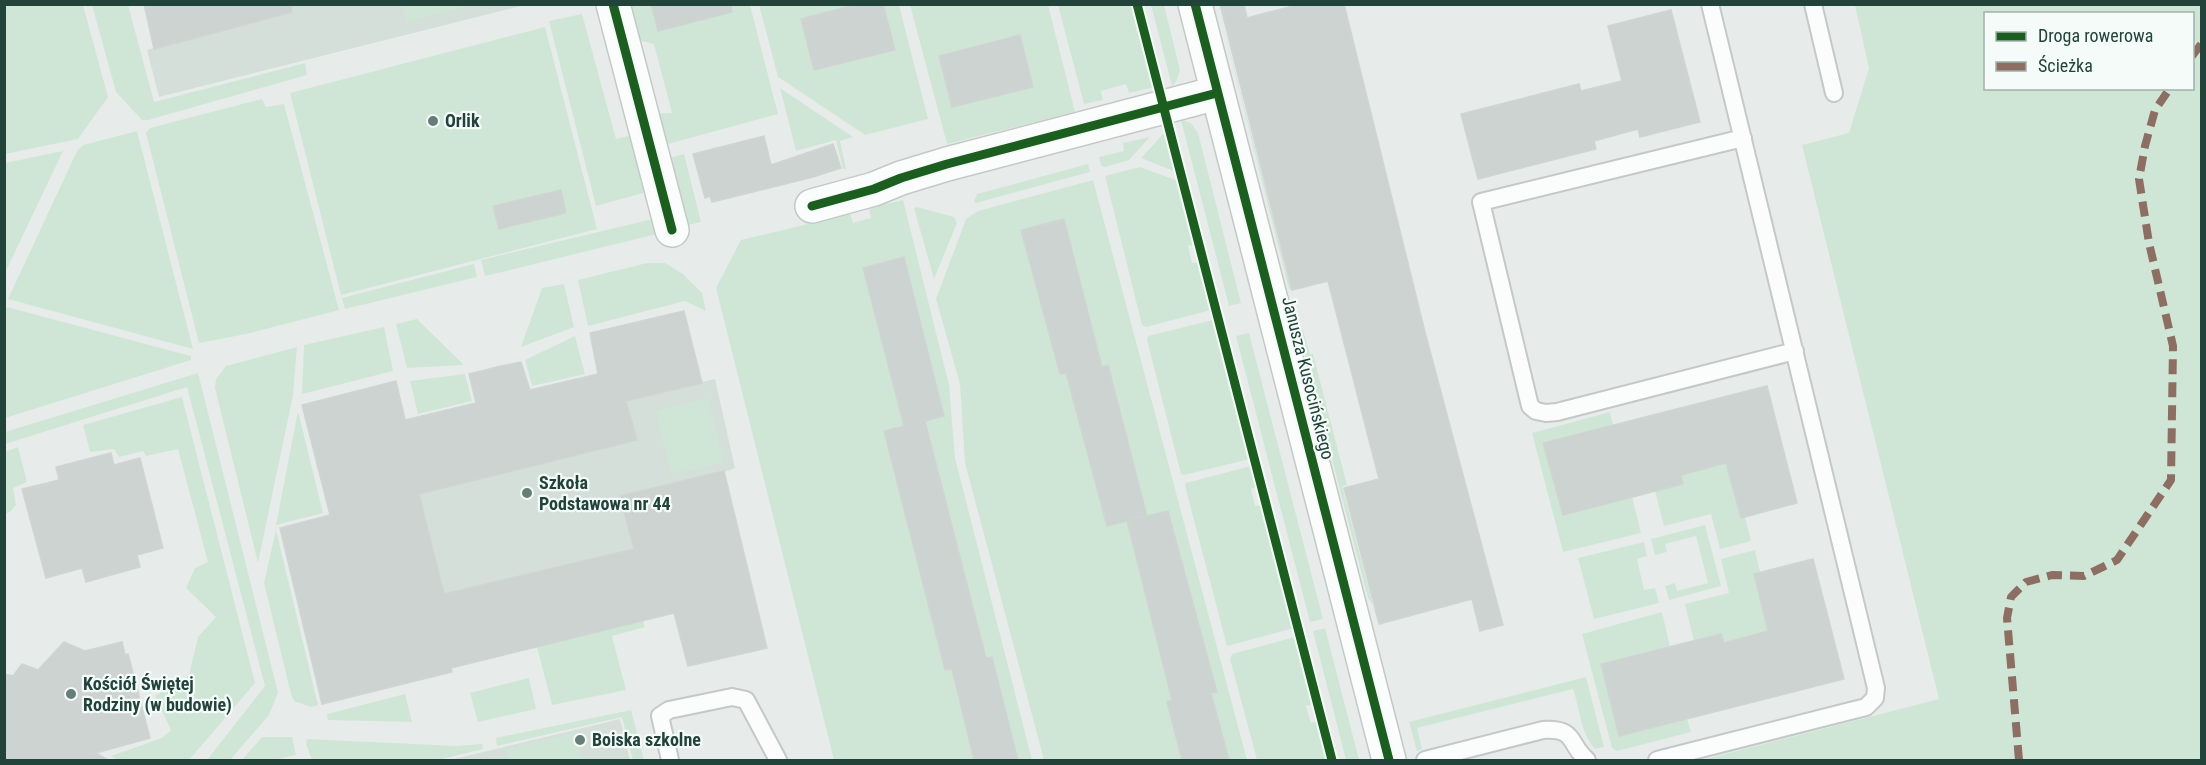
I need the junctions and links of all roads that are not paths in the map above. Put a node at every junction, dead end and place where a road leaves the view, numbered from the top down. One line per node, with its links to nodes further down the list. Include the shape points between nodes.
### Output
1 (613, 4): 9 (street)
2 (1195, 4): 5 (street, Janusza Kusocińskiego)
3 (1710, 4): 7 (lane)
4 (1813, 4): 6 (lane)
5 (1217, 93): 8 (street, via 947,164); 13 (street, Janusza Kusocińskiego)
6 (1834, 93)
7 (1743, 138): 10 (lane); 10 (lane, via 1481,202 1520,369 1530,405 1546,413)
8 (812, 206)
9 (672, 230)
10 (1795, 351): 16 (lane, via 1876,688 1875,698 1856,710)
11 (670, 760): 12 (lane, via 660,716 669,710 732,697 746,700)
12 (778, 760)
13 (1389, 760)
14 (1425, 760): 15 (lane, via 1558,729 1570,737)
15 (1587, 760)
16 (1657, 760)

